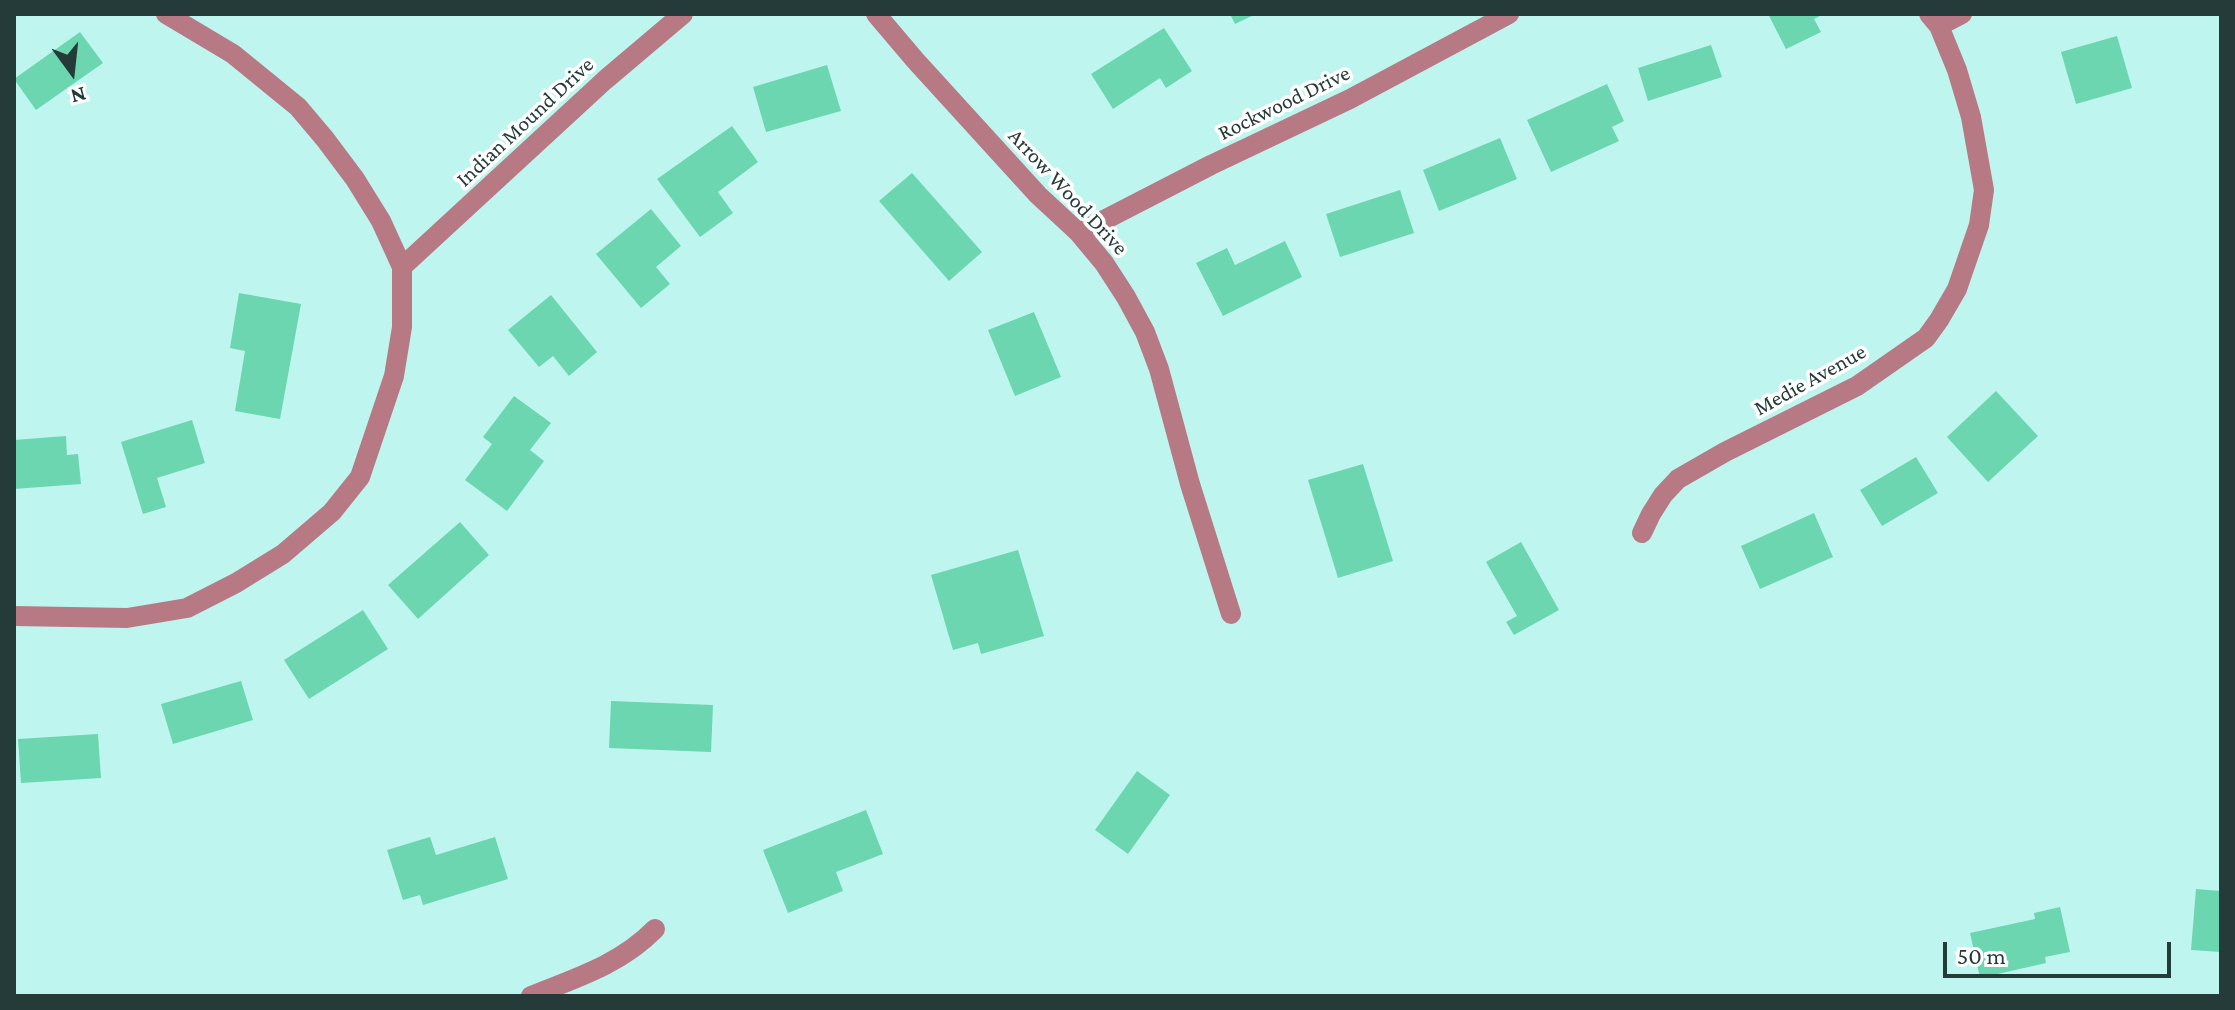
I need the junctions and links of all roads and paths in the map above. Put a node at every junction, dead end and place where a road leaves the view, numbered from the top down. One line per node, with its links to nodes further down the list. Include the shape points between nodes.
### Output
1 (166, 14): 8 (street, via 233,54 298,107 355,179)
2 (683, 14): 8 (street, Indian Mound Drive)
3 (876, 14): 7 (street, Arrow Wood Drive, via 1028,184)
4 (1509, 14): 7 (street, Rockwood Drive)
5 (1962, 14): 6 (street)
6 (1934, 20): 9 (street, Medie Avenue, via 1971,117 1984,190 1979,225 1957,289 1926,338 1857,386 1678,479)
7 (1079, 233): 10 (street, Arrow Wood Drive, via 1104,263 1145,332)
8 (402, 267): 11 (street, via 402,327 394,376 360,477 332,512 283,554 187,608 127,618)
9 (1642, 533)
10 (1231, 614)
11 (14, 616)
12 (655, 929): 13 (street, via 621,957)
13 (531, 996)

